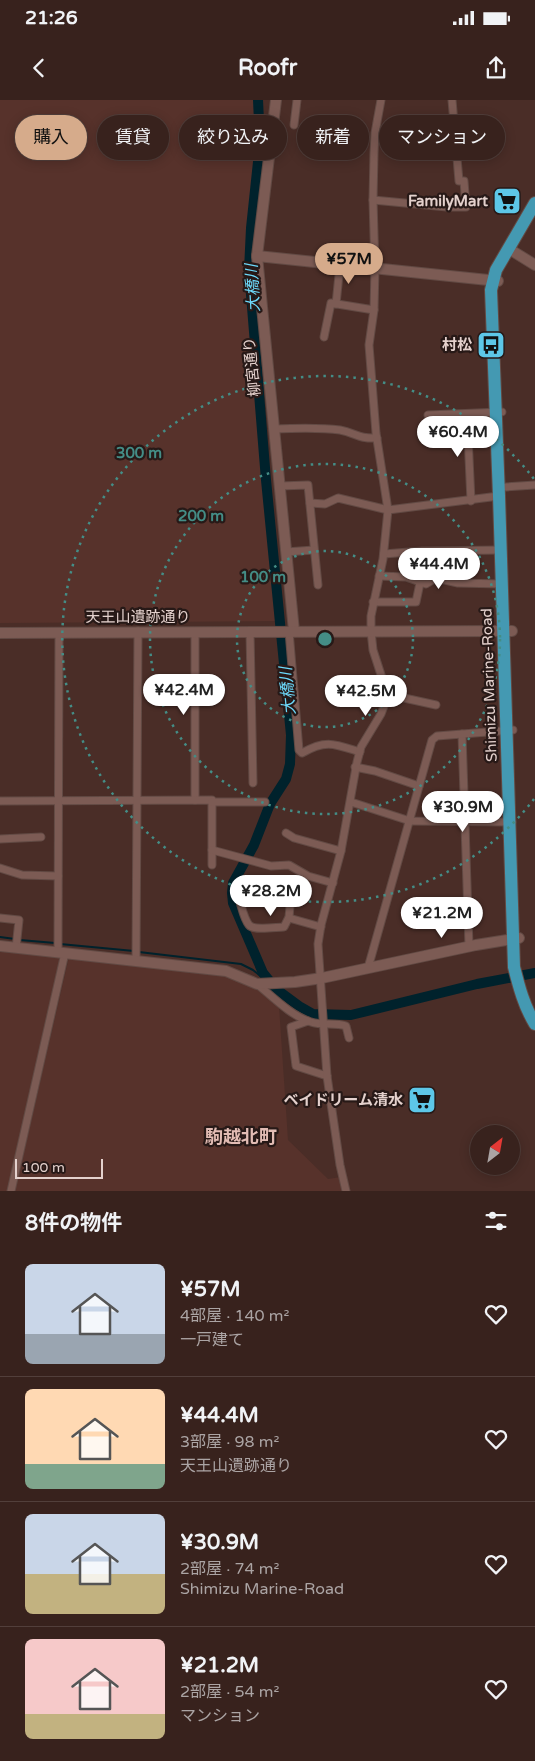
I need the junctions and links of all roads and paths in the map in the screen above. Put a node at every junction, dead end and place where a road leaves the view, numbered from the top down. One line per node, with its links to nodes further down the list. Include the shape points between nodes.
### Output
1 (276, 100): 10 (street, 柳宮通り)
2 (297, 100): 5 (street)
3 (381, 100): 6 (street, via 375,133)
4 (452, 100): 6 (street, via 459,181 464,181 466,207)
5 (294, 125)
6 (373, 200): 13 (street)
7 (535, 203): 14 (highway, Shimizu Marine-Road, via 496,270)
8 (535, 216): 9 (highway, Shimizu Marine-Road)
9 (514, 252): 12 (street); 14 (highway, Shimizu Marine-Road)
10 (257, 256): 11 (street); 21 (street, 柳宮通り)
11 (340, 265): 13 (street); 15 (street)
12 (535, 265)
13 (375, 268): 14 (street); 16 (street)
14 (495, 281): 18 (highway, Shimizu Marine-Road)
15 (336, 304): 16 (street); 17 (street, via 331,303)
16 (374, 310): 22 (street, via 369,345)
17 (324, 337)
18 (499, 412): 19 (street); 25 (highway, Shimizu Marine-Road)
19 (467, 414): 20 (street); 26 (street)
20 (428, 415)
21 (274, 429): 22 (street, via 341,430 365,439); 24 (street, 柳宮通り)
22 (377, 438): 28 (street)
23 (535, 485): 25 (street)
24 (280, 486): 27 (street, via 308,485); 31 (street, 柳宮通り)
25 (503, 491): 26 (street); 30 (highway, Shimizu Marine-Road); 44 (highway, Shimizu Marine-Road)
26 (471, 501): 28 (street)
27 (310, 503): 28 (street, via 325,504 338,498); 29 (street)
28 (388, 510): 32 (street)
29 (314, 550): 31 (street); 36 (street)
30 (501, 550): 32 (street, via 422,550); 35 (highway, Shimizu Marine-Road)
31 (286, 552): 39 (street, 柳宮通り)
32 (384, 554): 33 (street)
33 (379, 576): 34 (street, via 406,577); 37 (street)
34 (420, 583): 35 (street, via 426,584 436,578 458,583); 37 (street, via 416,602)
35 (502, 584): 44 (highway, Shimizu Marine-Road)
36 (318, 585)
37 (374, 602): 40 (street)
38 (138, 631): 41 (street, 天王山遺跡通り); 42 (street, 天王山遺跡通り); 54 (street)
39 (290, 631): 40 (street); 43 (street, 天王山遺跡通り); 50 (street, via 299,750 302,753 324,744)
40 (371, 631): 44 (street); 46 (street)
41 (59, 632): 45 (street, 天王山遺跡通り); 57 (street)
42 (194, 632): 43 (street, 天王山遺跡通り); 55 (street)
43 (250, 632): 52 (street)
44 (508, 632): 48 (highway, Shimizu Marine-Road)
45 (0, 633)
46 (386, 694): 47 (street); 50 (street, via 381,714)
47 (436, 705)
48 (510, 730): 49 (street); 63 (highway, Shimizu Marine-Road)
49 (462, 734): 53 (street, via 437,736 432,740); 62 (street)
50 (360, 752): 51 (street)
51 (355, 767): 53 (street); 60 (street)
52 (253, 783)
53 (419, 786): 61 (street)
54 (136, 800): 55 (street); 57 (street); 83 (street)
55 (195, 800): 58 (street)
56 (0, 801): 57 (street)
57 (58, 801): 71 (street)
58 (212, 802): 59 (street); 67 (street)
59 (265, 802)
60 (350, 802): 61 (street); 68 (street)
61 (410, 821): 62 (street); 84 (street)
62 (464, 822): 63 (street); 80 (street)
63 (512, 822): 78 (highway, Shimizu Marine-Road)
64 (286, 834): 68 (street)
65 (41, 837): 66 (street)
66 (0, 839)
67 (212, 850): 69 (street); 72 (street, via 271,866 289,865 308,876)
68 (341, 851): 72 (street)
69 (212, 865)
70 (0, 868): 71 (street, via 22,875)
71 (58, 876): 82 (street)
72 (333, 883): 77 (street)
73 (291, 896): 76 (street)
74 (244, 897): 76 (street, via 240,902 251,927 284,927)
75 (0, 918): 81 (street, via 19,920)
76 (289, 918): 77 (street)
77 (321, 927): 85 (street, via 318,944)
78 (516, 938): 80 (street); 87 (highway, Shimizu Marine-Road, via 517,967)
79 (0, 946): 81 (street)
80 (469, 946): 84 (street)
81 (16, 948): 82 (street)
82 (61, 952): 83 (street); 94 (street)
83 (136, 961): 86 (street, via 226,971)
84 (368, 968): 85 (street)
85 (322, 978): 86 (street); 90 (street)
86 (260, 984): 89 (street, via 287,1008)
87 (522, 986): 88 (highway, Shimizu Marine-Road); 91 (highway, Shimizu Marine-Road, via 528,1013)
88 (535, 1014)
89 (308, 1021): 90 (street); 93 (street, via 291,1027 296,1066)
90 (324, 1023): 92 (street, via 346,1026); 93 (street)
91 (535, 1024)
92 (349, 1038)
93 (327, 1076): 95 (street)
94 (11, 1191)
95 (346, 1191)

